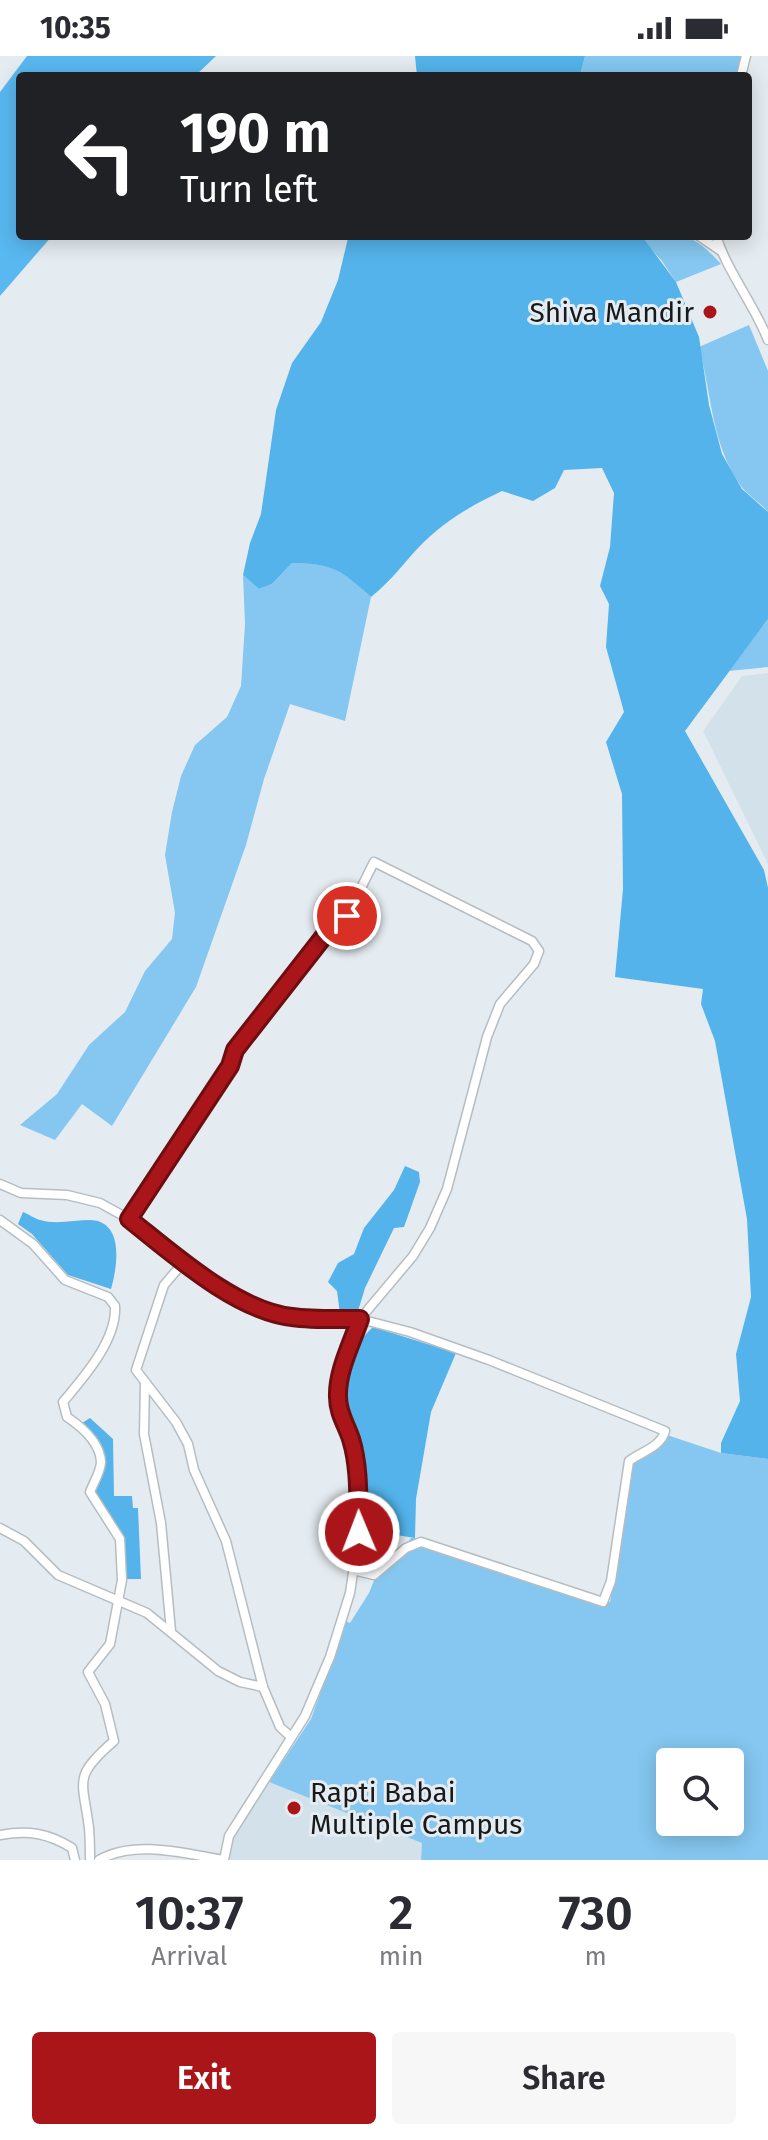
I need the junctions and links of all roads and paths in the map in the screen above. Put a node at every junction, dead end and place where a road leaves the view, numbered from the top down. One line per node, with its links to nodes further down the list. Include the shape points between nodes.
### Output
1 (705, 240): 3 (street)
2 (717, 240): 3 (street)
3 (721, 251): 5 (street)
4 (768, 307): 5 (street)
5 (758, 314): 6 (street)
6 (768, 340)
7 (0, 1184): 8 (street, via 21,1193 100,1203)
8 (129, 1219): 10 (street); 11 (street, via 230,1066 235,1050 328,931 347,916 374,862 532,941 539,951 500,1004 487,1037 447,1189 430,1228)
9 (0, 1220): 15 (street, via 33,1244 65,1280 108,1297 115,1306 106,1342 63,1402 67,1417 84,1429 101,1463 90,1492 120,1539)
10 (183, 1263): 11 (street, via 252,1306 290,1317); 12 (street, via 164,1285 136,1370)
11 (360, 1319): 14 (street, via 338,1395 356,1468 359,1532); 14 (street, via 489,1360 665,1431 663,1439 629,1461 611,1581 603,1602 421,1542 374,1575)
12 (145, 1382): 16 (street, via 144,1434 161,1523); 17 (street, via 188,1444 226,1541)
13 (0, 1528): 15 (street, via 24,1541 58,1575)
14 (353, 1570): 18 (street, via 330,1657)
15 (117, 1602): 16 (street, via 147,1613); 21 (street, via 110,1644 88,1672 105,1704 114,1741 92,1760 81,1785)
16 (171, 1631): 17 (street, via 218,1671)
17 (263, 1687): 18 (street, via 280,1727)
18 (291, 1737): 23 (street, via 229,1836)
19 (0, 1835): 20 (street, via 24,1831 54,1837 72,1848)
20 (75, 1860)
21 (90, 1860)
22 (99, 1860): 23 (street, via 129,1850)
23 (224, 1860)

